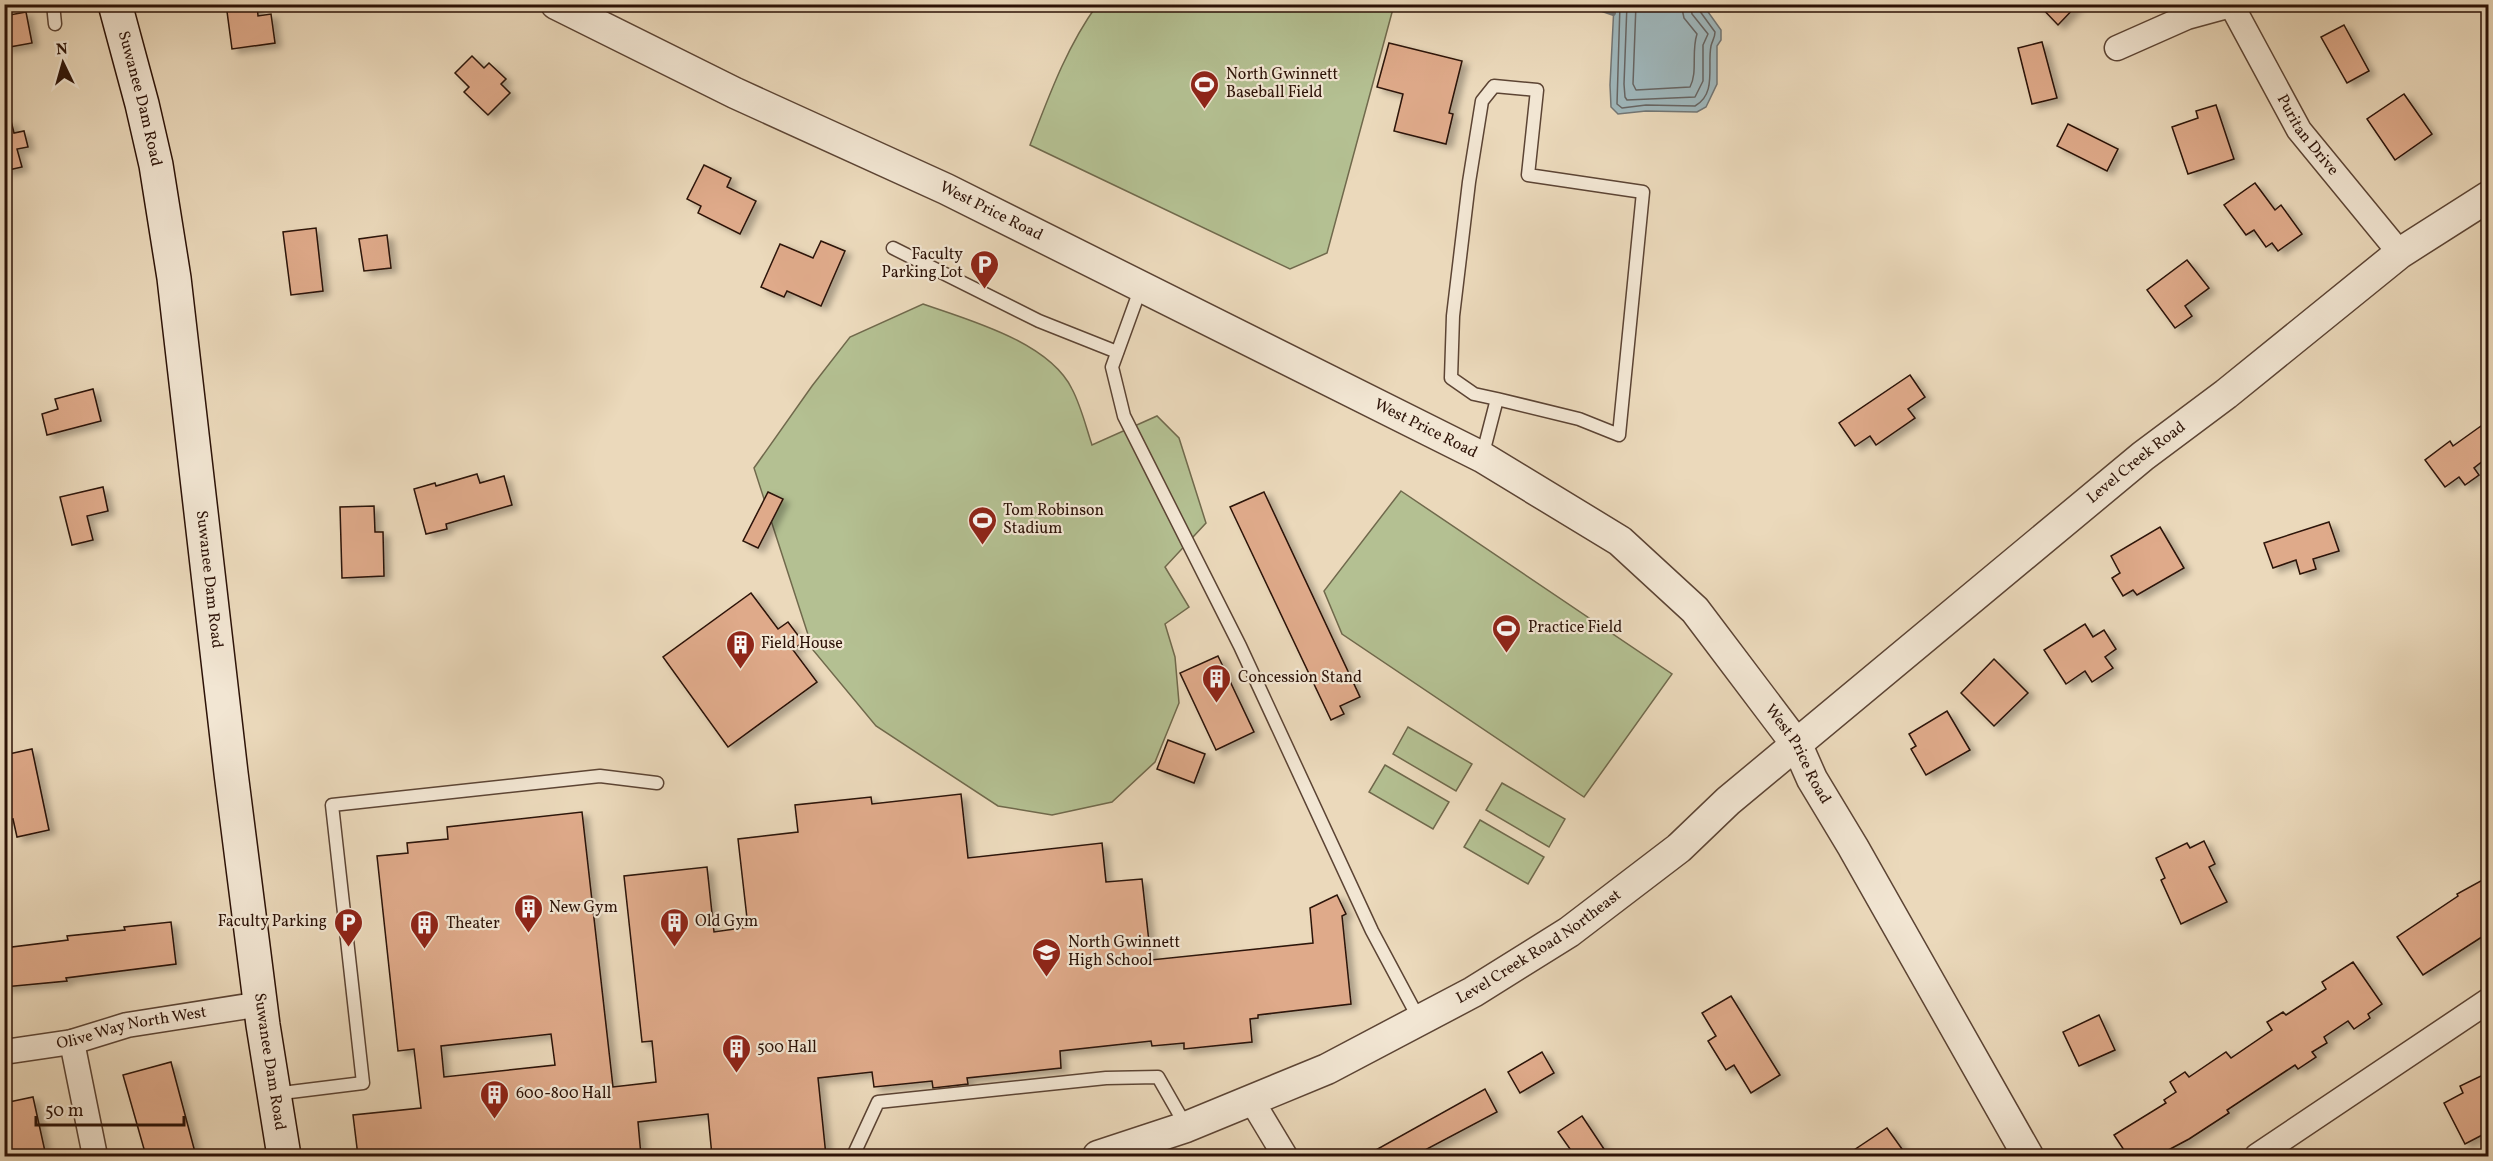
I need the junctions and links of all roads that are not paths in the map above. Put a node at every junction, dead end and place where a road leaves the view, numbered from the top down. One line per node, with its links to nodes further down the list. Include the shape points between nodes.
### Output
1 (53, 4): 5 (lane)
2 (115, 4): 17 (main road, Suwanee Dam Road, via 156,165 174,278)
3 (556, 4): 10 (street, West Price Road)
4 (2231, 5): 6 (street, via 2187,17); 9 (street, Puritan Drive, via 2299,130)
5 (55, 24)
6 (2117, 48)
7 (2488, 197): 9 (street, Level Creek Road)
8 (893, 248): 11 (lane, via 1039,321)
9 (2400, 253): 14 (street, Level Creek Road, via 2143,456)
10 (1141, 286): 11 (lane); 13 (street, West Price Road)
11 (1117, 352): 18 (lane, via 1112,367 1124,416 1240,646 1372,931)
12 (1497, 399): 12 (lane, via 1579,419 1619,435 1643,192 1528,175 1537,90 1494,86 1482,101 1469,182 1453,316 1451,378 1474,394); 13 (lane)
13 (1482, 457): 14 (street, West Price Road, via 1620,541 1687,602)
14 (1797, 745): 18 (street, Level Creek Road Northeast, via 1728,801 1679,848 1569,932 1473,992); 29 (street, West Price Road, via 1812,779)
15 (657, 783): 21 (lane, via 600,776 332,805 363,1083)
16 (2488, 1001): 30 (street)
17 (261, 1004): 19 (street, Olive Way North West, via 127,1025); 21 (main road, Suwanee Dam Road)
18 (1419, 1020): 22 (street, Level Creek Road Northeast, via 1327,1069)
19 (72, 1042): 20 (street, Olive Way North West); 24 (street)
20 (4, 1052)
21 (273, 1094): 25 (main road, Suwanee Dam Road)
22 (1252, 1101): 23 (street, Level Creek Road Northeast); 28 (street)
23 (1186, 1128): 26 (lane, via 1158,1077 1106,1078 878,1102); 27 (street, Level Creek Road Northeast)
24 (95, 1156)
25 (284, 1156)
26 (853, 1156)
27 (1098, 1156)
28 (1285, 1156)
29 (2028, 1156)
30 (2257, 1156)

